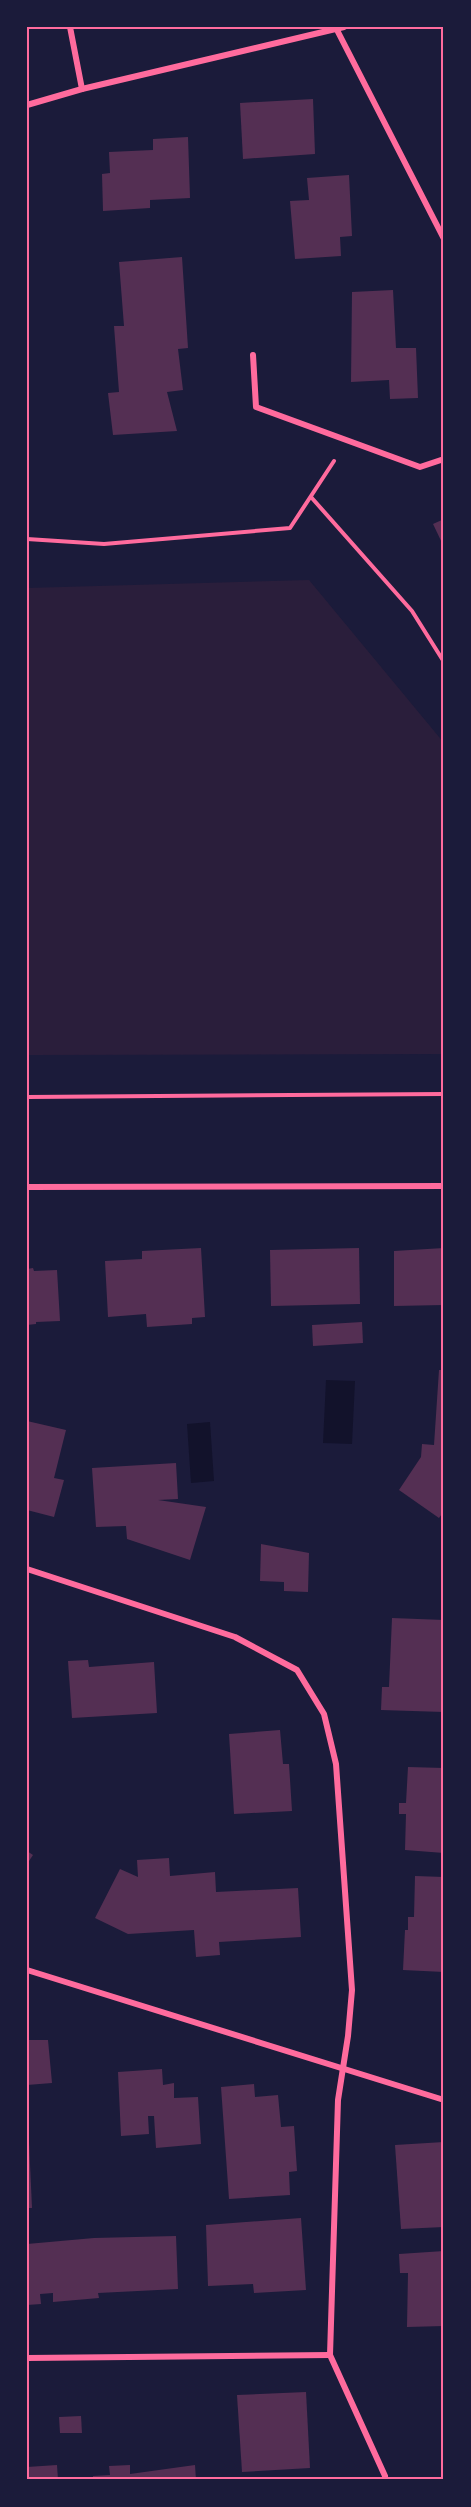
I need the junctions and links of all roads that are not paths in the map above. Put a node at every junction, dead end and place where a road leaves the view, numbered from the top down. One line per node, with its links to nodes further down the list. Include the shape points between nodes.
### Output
1 (70, 27): 3 (street)
2 (341, 28): 3 (street); 5 (street)
3 (82, 89): 4 (street)
4 (27, 105)
5 (444, 239)
6 (253, 355): 7 (street, via 256,407 420,466)
7 (444, 459)
8 (444, 1186): 9 (street)
9 (27, 1187)
10 (27, 1569): 12 (street, via 235,1636 297,1670 324,1714 336,1764 352,1990)
11 (27, 1970): 12 (street)
12 (344, 2069): 13 (street); 14 (street, via 338,2100)
13 (444, 2100)
14 (330, 2355): 15 (street); 16 (street)
15 (27, 2358)
16 (385, 2476)

